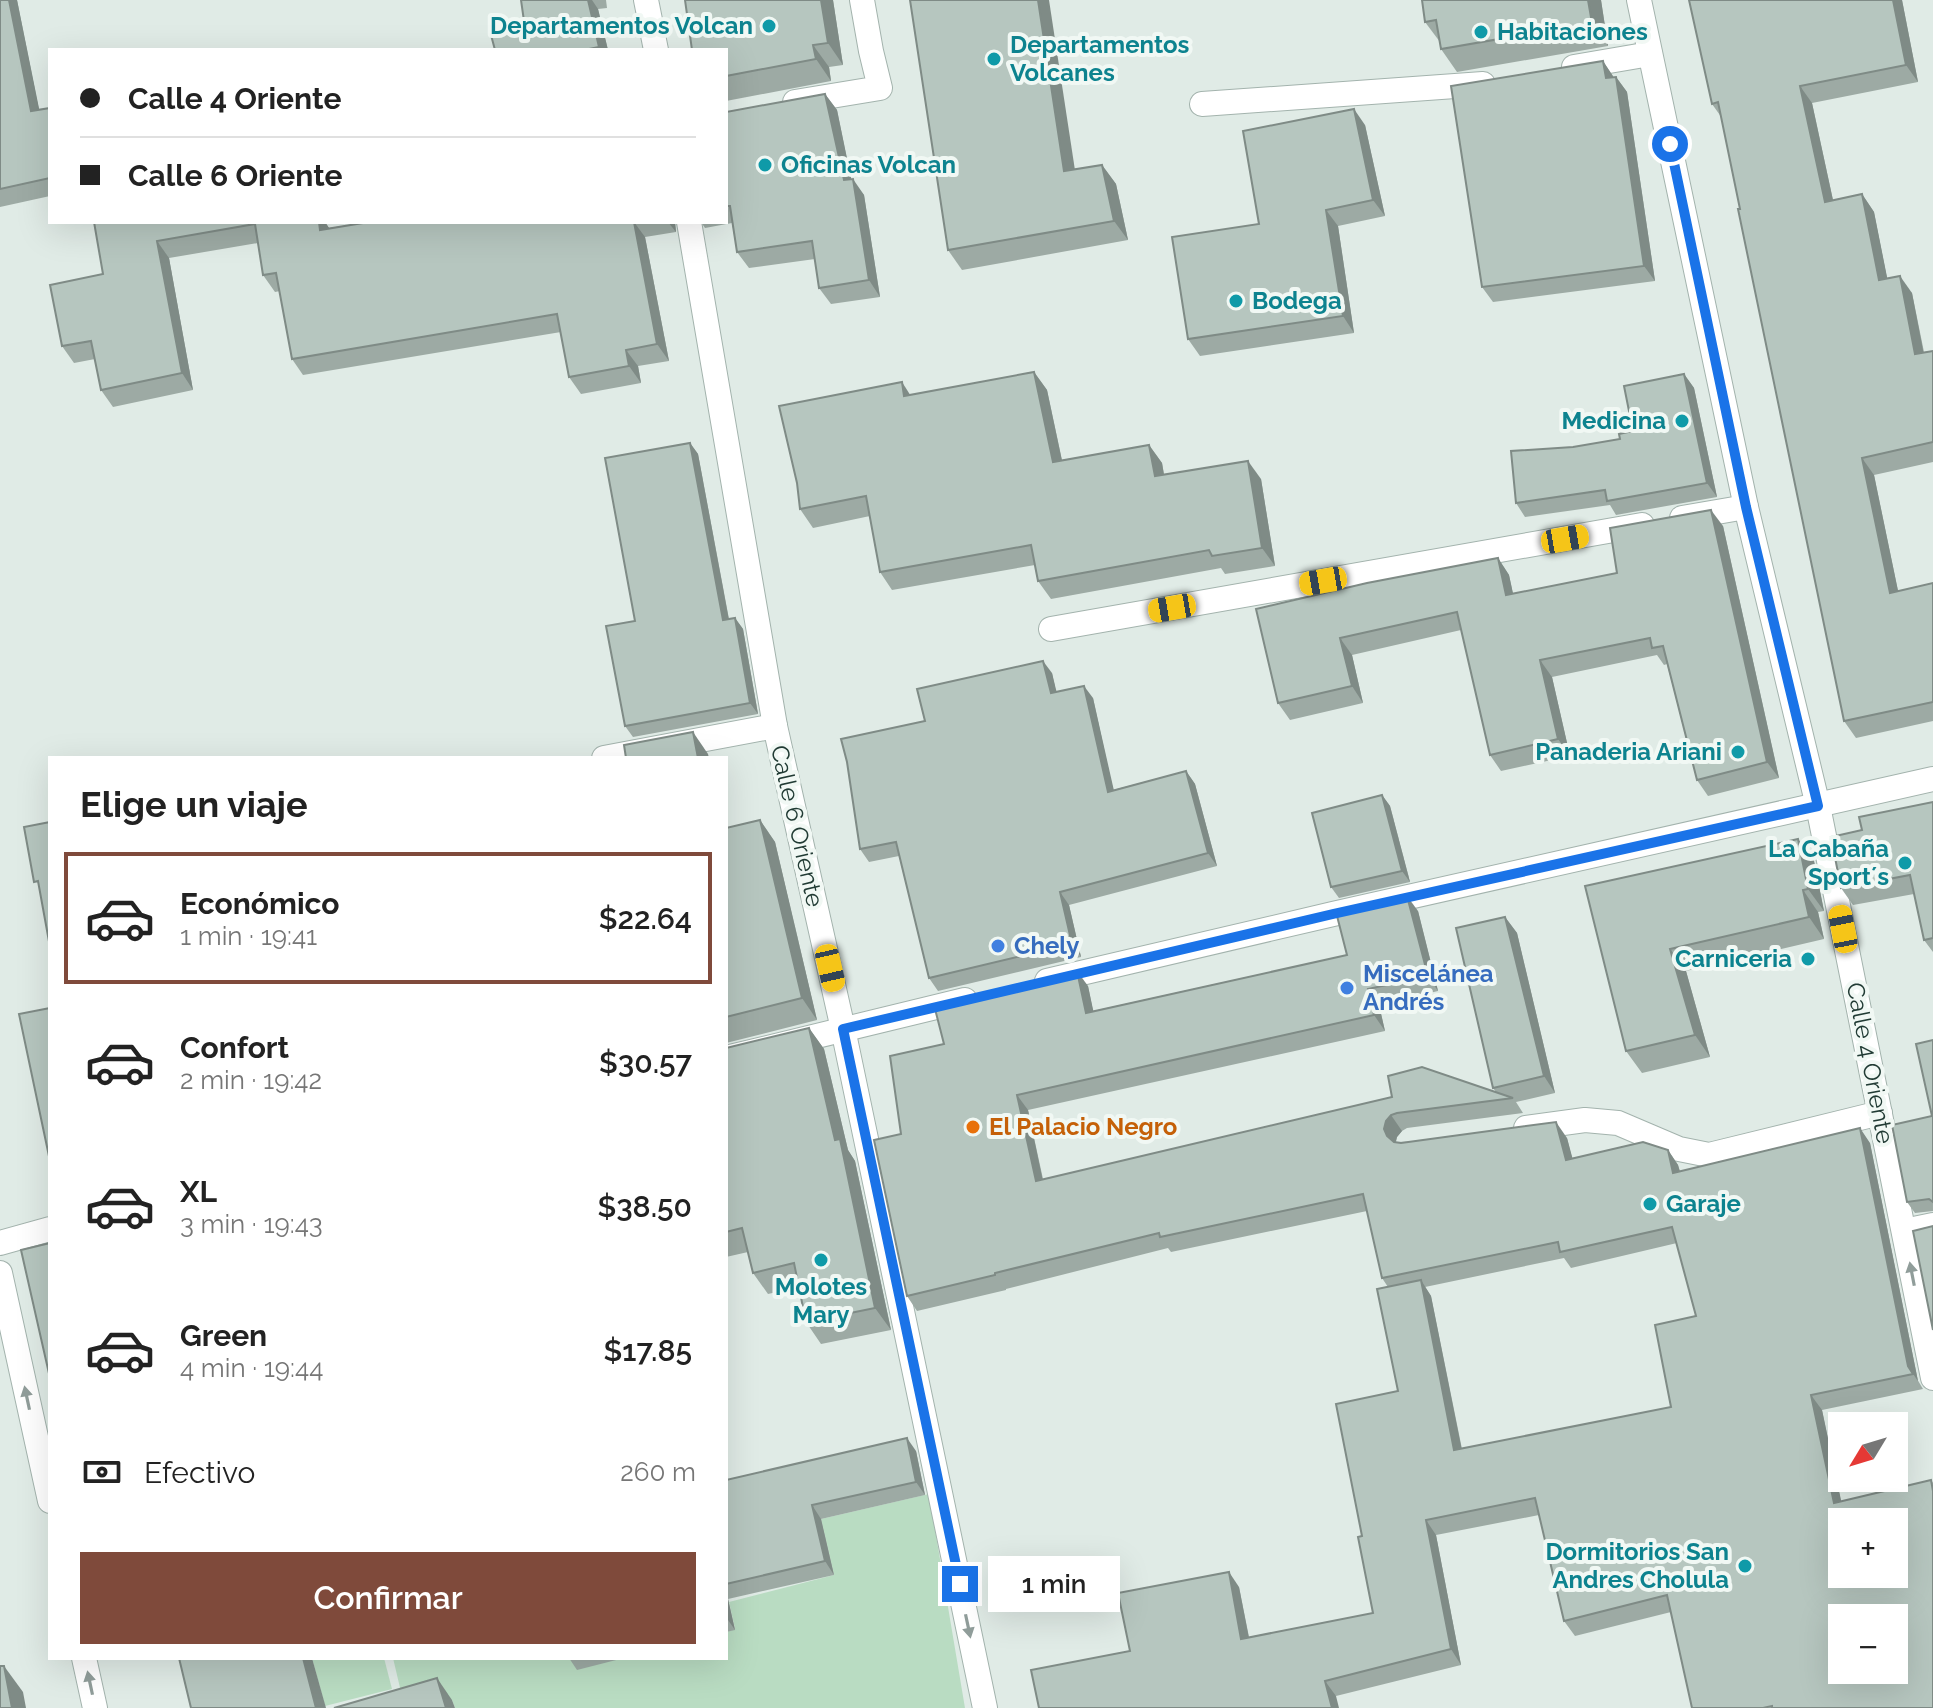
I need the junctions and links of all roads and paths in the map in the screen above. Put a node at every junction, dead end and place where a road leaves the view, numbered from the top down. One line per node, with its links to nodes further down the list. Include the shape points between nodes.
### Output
1 (646, 0): 4 (street)
2 (862, 0): 9 (street, via 880,88)
3 (1639, 0): 5 (street, Calle 4 Oriente)
4 (656, 48)
5 (1650, 54): 6 (street); 11 (street, Calle 4 Oriente)
6 (1546, 72)
7 (1501, 80): 8 (street)
8 (1202, 104)
9 (769, 107)
10 (689, 224): 13 (street, Calle 6 Oriente)
11 (1746, 507): 12 (street); 16 (street, Calle 4 Oriente)
12 (1051, 629)
13 (775, 726): 14 (street); 19 (street, Calle 6 Oriente)
14 (615, 756)
15 (1933, 779): 16 (street)
16 (1818, 806): 17 (street); 21 (street, Calle 4 Oriente)
17 (1027, 986)
18 (981, 996): 19 (street)
19 (843, 1029): 20 (street); 32 (street, Calle 6 Oriente, one-way to 32)
20 (728, 1058)
21 (1880, 1113): 22 (street, via 1709,1155 1679,1149 1618,1123 1585,1120); 25 (street, Calle 4 Oriente)
22 (1498, 1131)
23 (1933, 1225): 25 (street)
24 (48, 1230): 26 (street)
25 (1904, 1231): 28 (street, Calle 4 Oriente, one-way to 25)
26 (0, 1243)
27 (0, 1273): 29 (street, one-way to 27)
28 (1933, 1378)
29 (48, 1492)
30 (84, 1660): 31 (street, one-way to 30)
31 (95, 1708)
32 (985, 1708)

